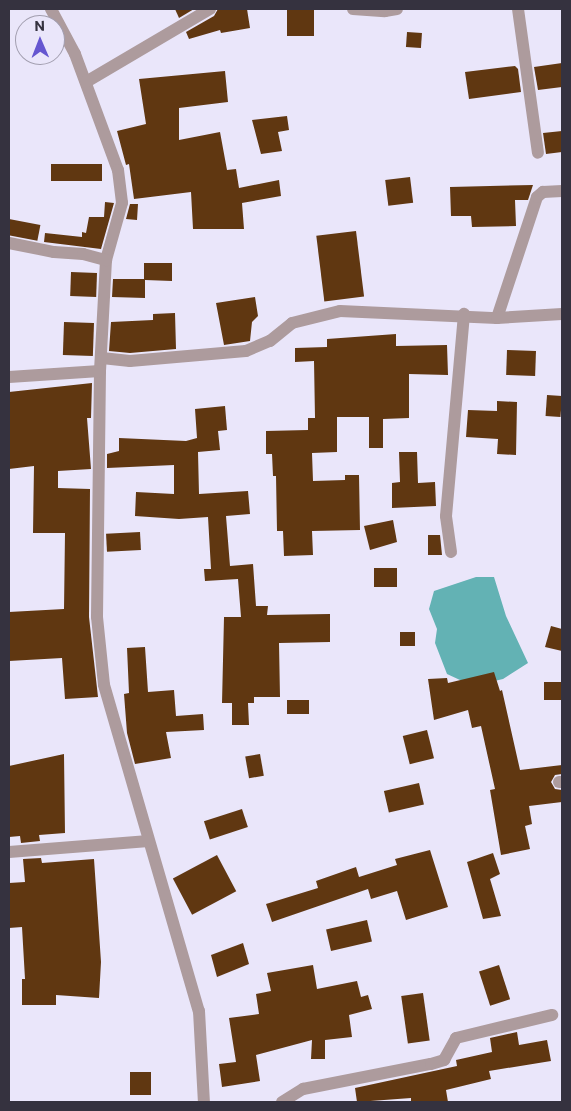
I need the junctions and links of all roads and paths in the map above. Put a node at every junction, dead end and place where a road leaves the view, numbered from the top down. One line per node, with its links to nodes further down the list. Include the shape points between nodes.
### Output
1 (51, 9): 6 (street)
2 (210, 9): 6 (street)
3 (354, 9): 4 (street)
4 (397, 9)
5 (518, 9): 7 (street)
6 (86, 82): 10 (street, via 118,170 122,203)
7 (538, 153)
8 (562, 191): 13 (street, via 543,192 536,197)
9 (9, 244): 10 (street)
10 (106, 260): 14 (street)
11 (464, 314): 13 (street); 14 (street, via 340,311 292,323 270,341 246,352); 16 (street, via 446,516)
12 (562, 314): 13 (street)
13 (497, 318)
14 (101, 364): 15 (street); 17 (street, via 97,617 104,685)
15 (9, 376)
16 (451, 552)
17 (149, 841): 18 (street); 20 (street, via 198,1011)
18 (9, 852)
19 (552, 1015): 21 (street, via 456,1038 444,1060 303,1089)
20 (204, 1102)
21 (282, 1102)

